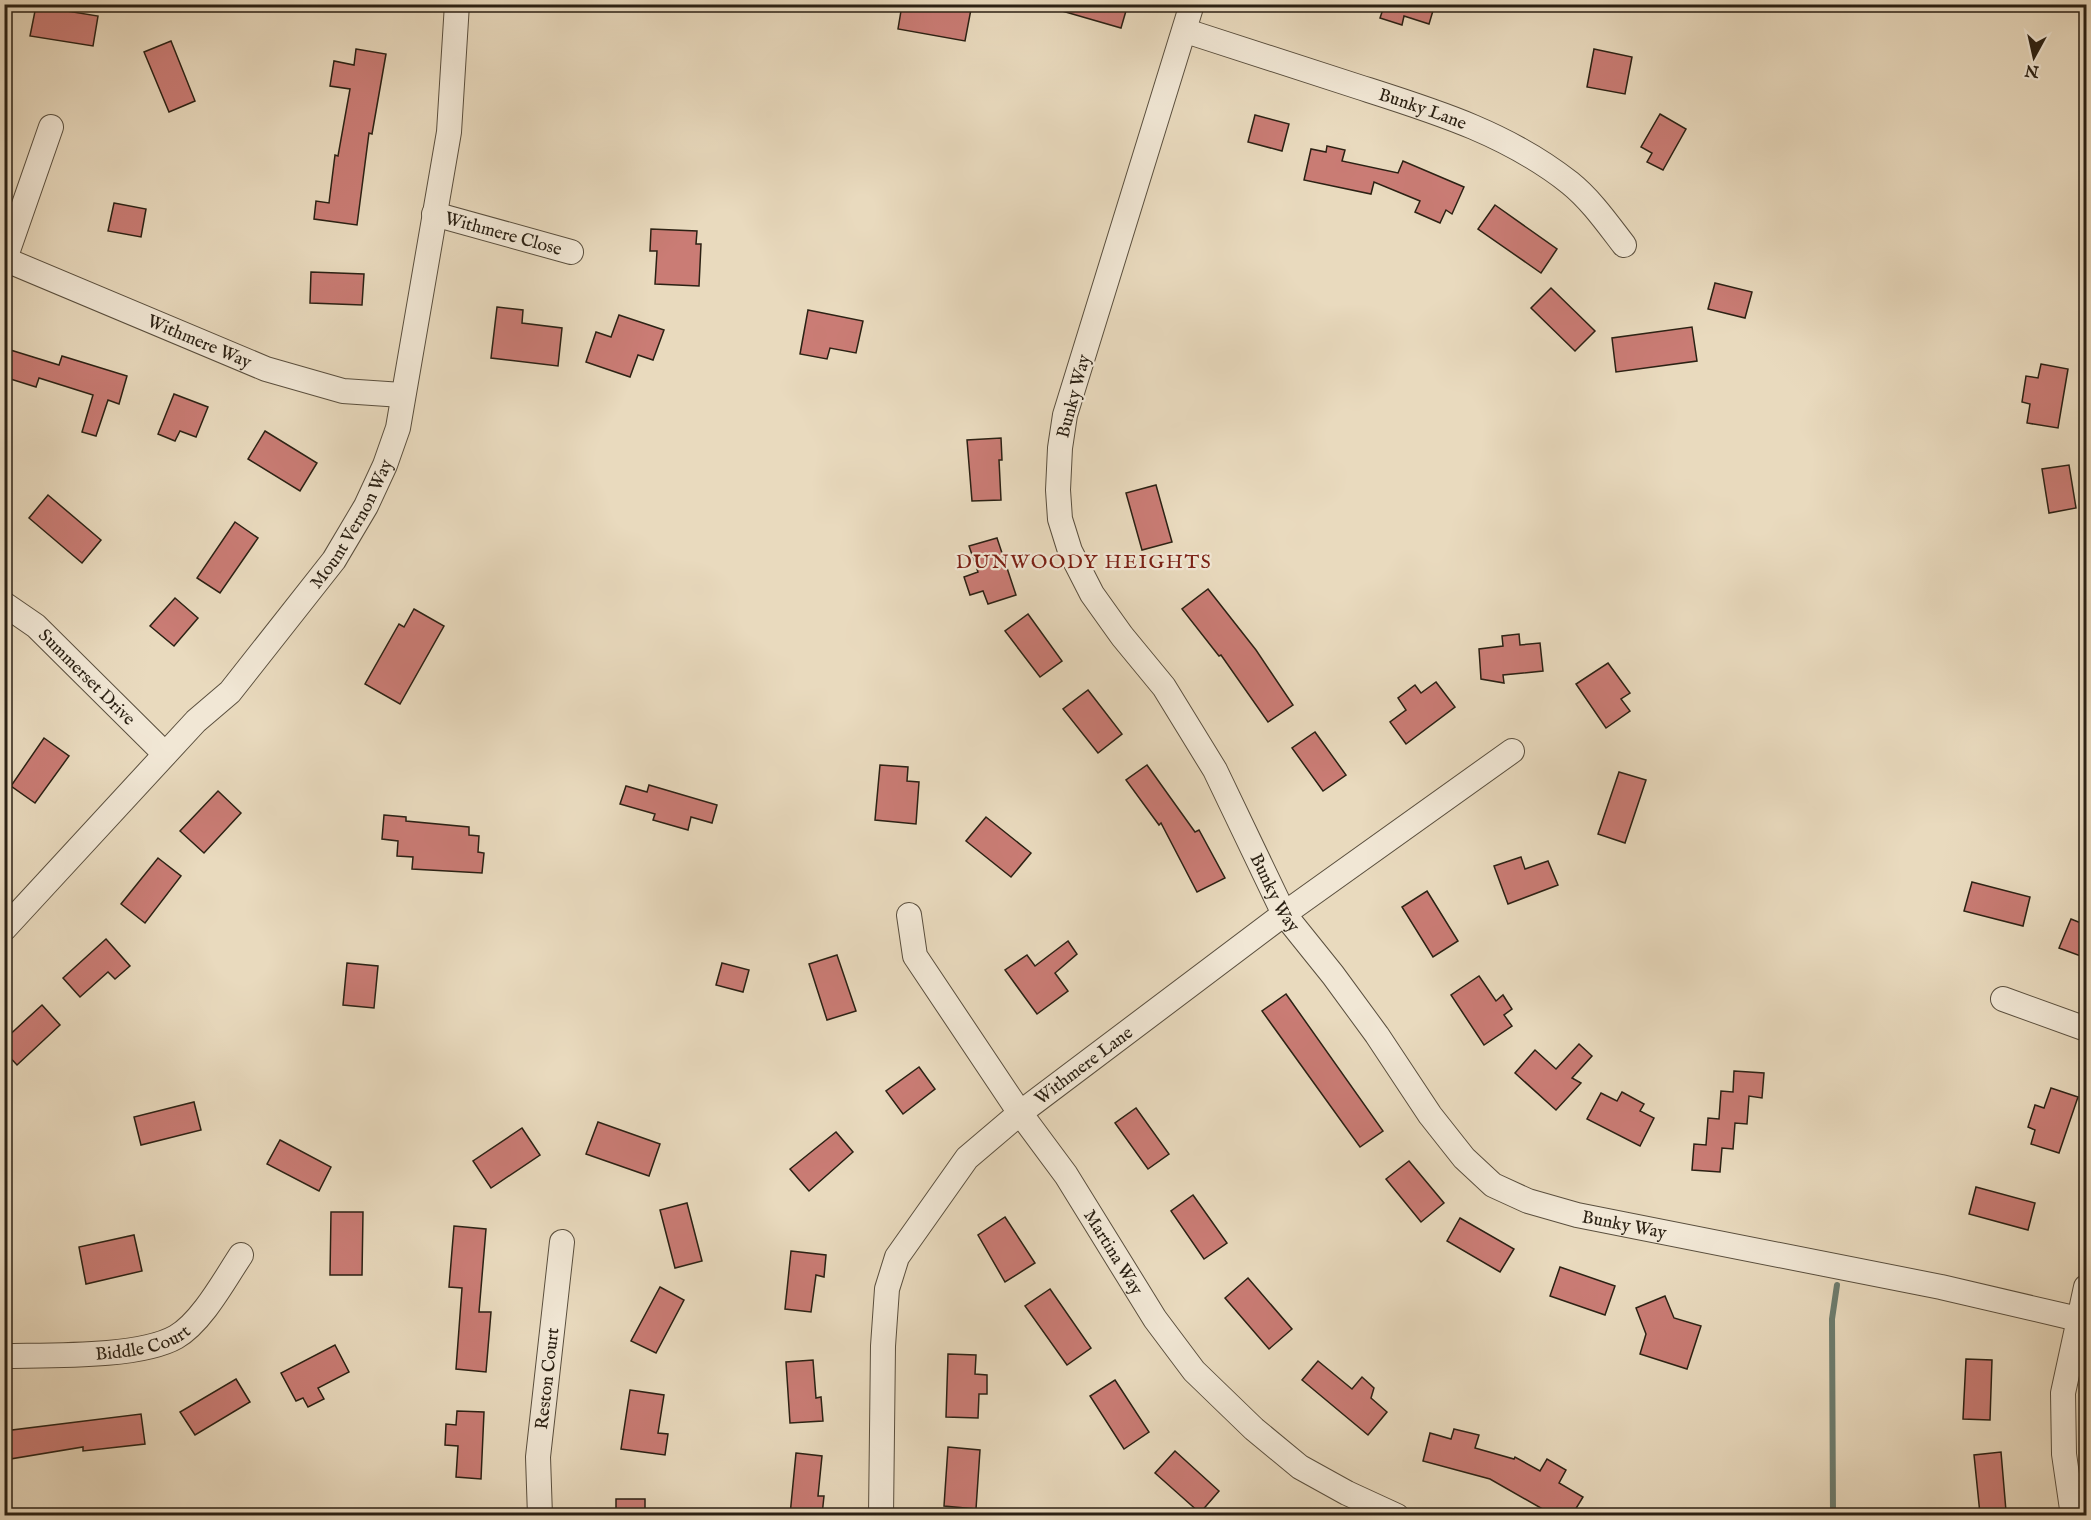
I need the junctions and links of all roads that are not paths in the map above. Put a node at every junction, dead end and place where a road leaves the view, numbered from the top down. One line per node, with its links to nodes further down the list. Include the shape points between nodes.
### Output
1 (457, 4): 5 (street, Mount Vernon Way, via 449,132)
2 (1192, 4): 3 (street, Bunky Way)
3 (1186, 31): 6 (street, Bunky Lane, via 1489,132 1571,183); 13 (street, Bunky Way, via 1065,415 1060,448 1060,519 1070,551 1092,594 1164,687 1215,770)
4 (51, 127): 8 (street)
5 (435, 214): 7 (street, Withmere Close); 9 (street, Mount Vernon Way)
6 (1624, 244)
7 (571, 252)
8 (5, 259): 9 (street, Withmere Way, via 266,369 343,391)
9 (402, 395): 12 (street, Mount Vernon Way, via 398,429 385,465 334,560 230,692)
10 (4, 604): 12 (street, Summerset Drive, via 36,626)
11 (1512, 751): 13 (street, Withmere Lane)
12 (165, 754): 15 (street, Mount Vernon Way)
13 (1284, 914): 18 (street, Withmere Lane); 22 (street, Bunky Way, via 1377,1035 1430,1115 1464,1158 1493,1185 1528,1201 1577,1215 1941,1287)
14 (909, 915): 18 (street, Martina Way, via 915,957)
15 (4, 929)
16 (2003, 999): 17 (street)
17 (2086, 1029)
18 (1020, 1113): 25 (street, Withmere Lane, via 967,1158 897,1257 887,1289 883,1346); 26 (street, Martina Way, via 1066,1175 1155,1319 1194,1371 1300,1467 1347,1494)
19 (562, 1242): 24 (street, Reston Court, via 538,1457)
20 (241, 1255): 23 (street, Biddle Court, via 208,1306 177,1337 128,1351)
21 (2086, 1287): 22 (street)
22 (2078, 1319): 27 (street, via 2063,1393 2064,1454)
23 (4, 1356)
24 (540, 1515)
25 (881, 1515)
26 (1397, 1515)
27 (2073, 1515)

